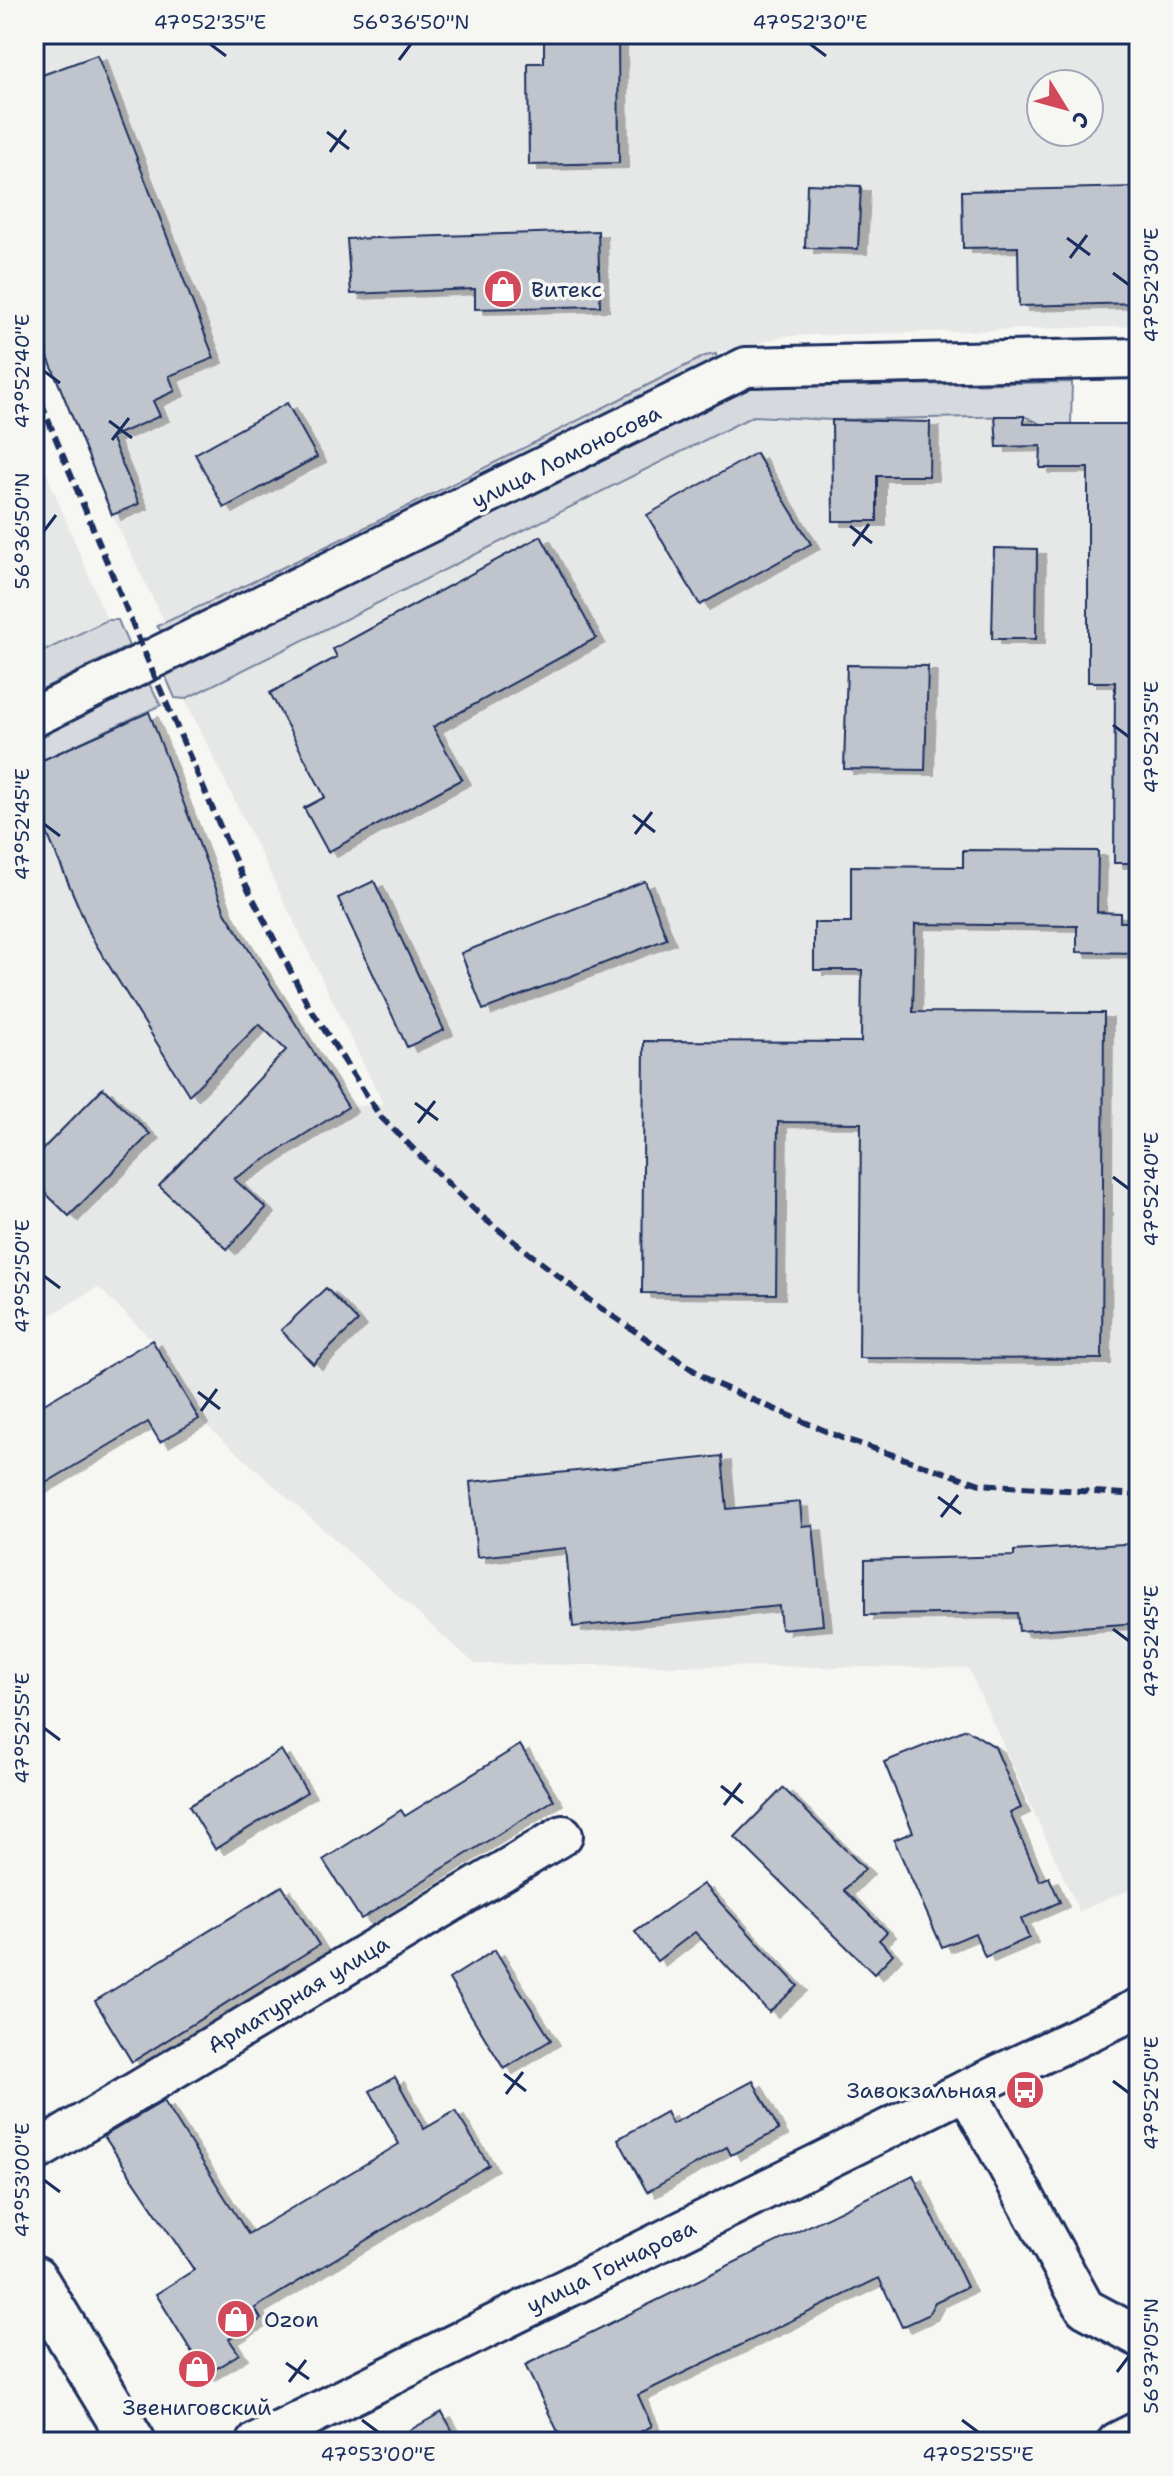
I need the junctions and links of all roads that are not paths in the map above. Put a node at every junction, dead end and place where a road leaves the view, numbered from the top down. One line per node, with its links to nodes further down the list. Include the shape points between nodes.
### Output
1 (1139, 358): 2 (street, улица Ломоносова, via 746,367)
2 (34, 717)
3 (563, 1835): 6 (street, Арматурная улица)
4 (1139, 2008): 5 (street, улица Гончарова)
5 (966, 2090): 8 (street, via 1085,2308); 11 (street, улица Гончарова)
6 (34, 2153)
7 (34, 2278): 10 (main road)
8 (1139, 2337)
9 (1139, 2431): 12 (street)
10 (133, 2442)
11 (257, 2442)
12 (1117, 2442)

